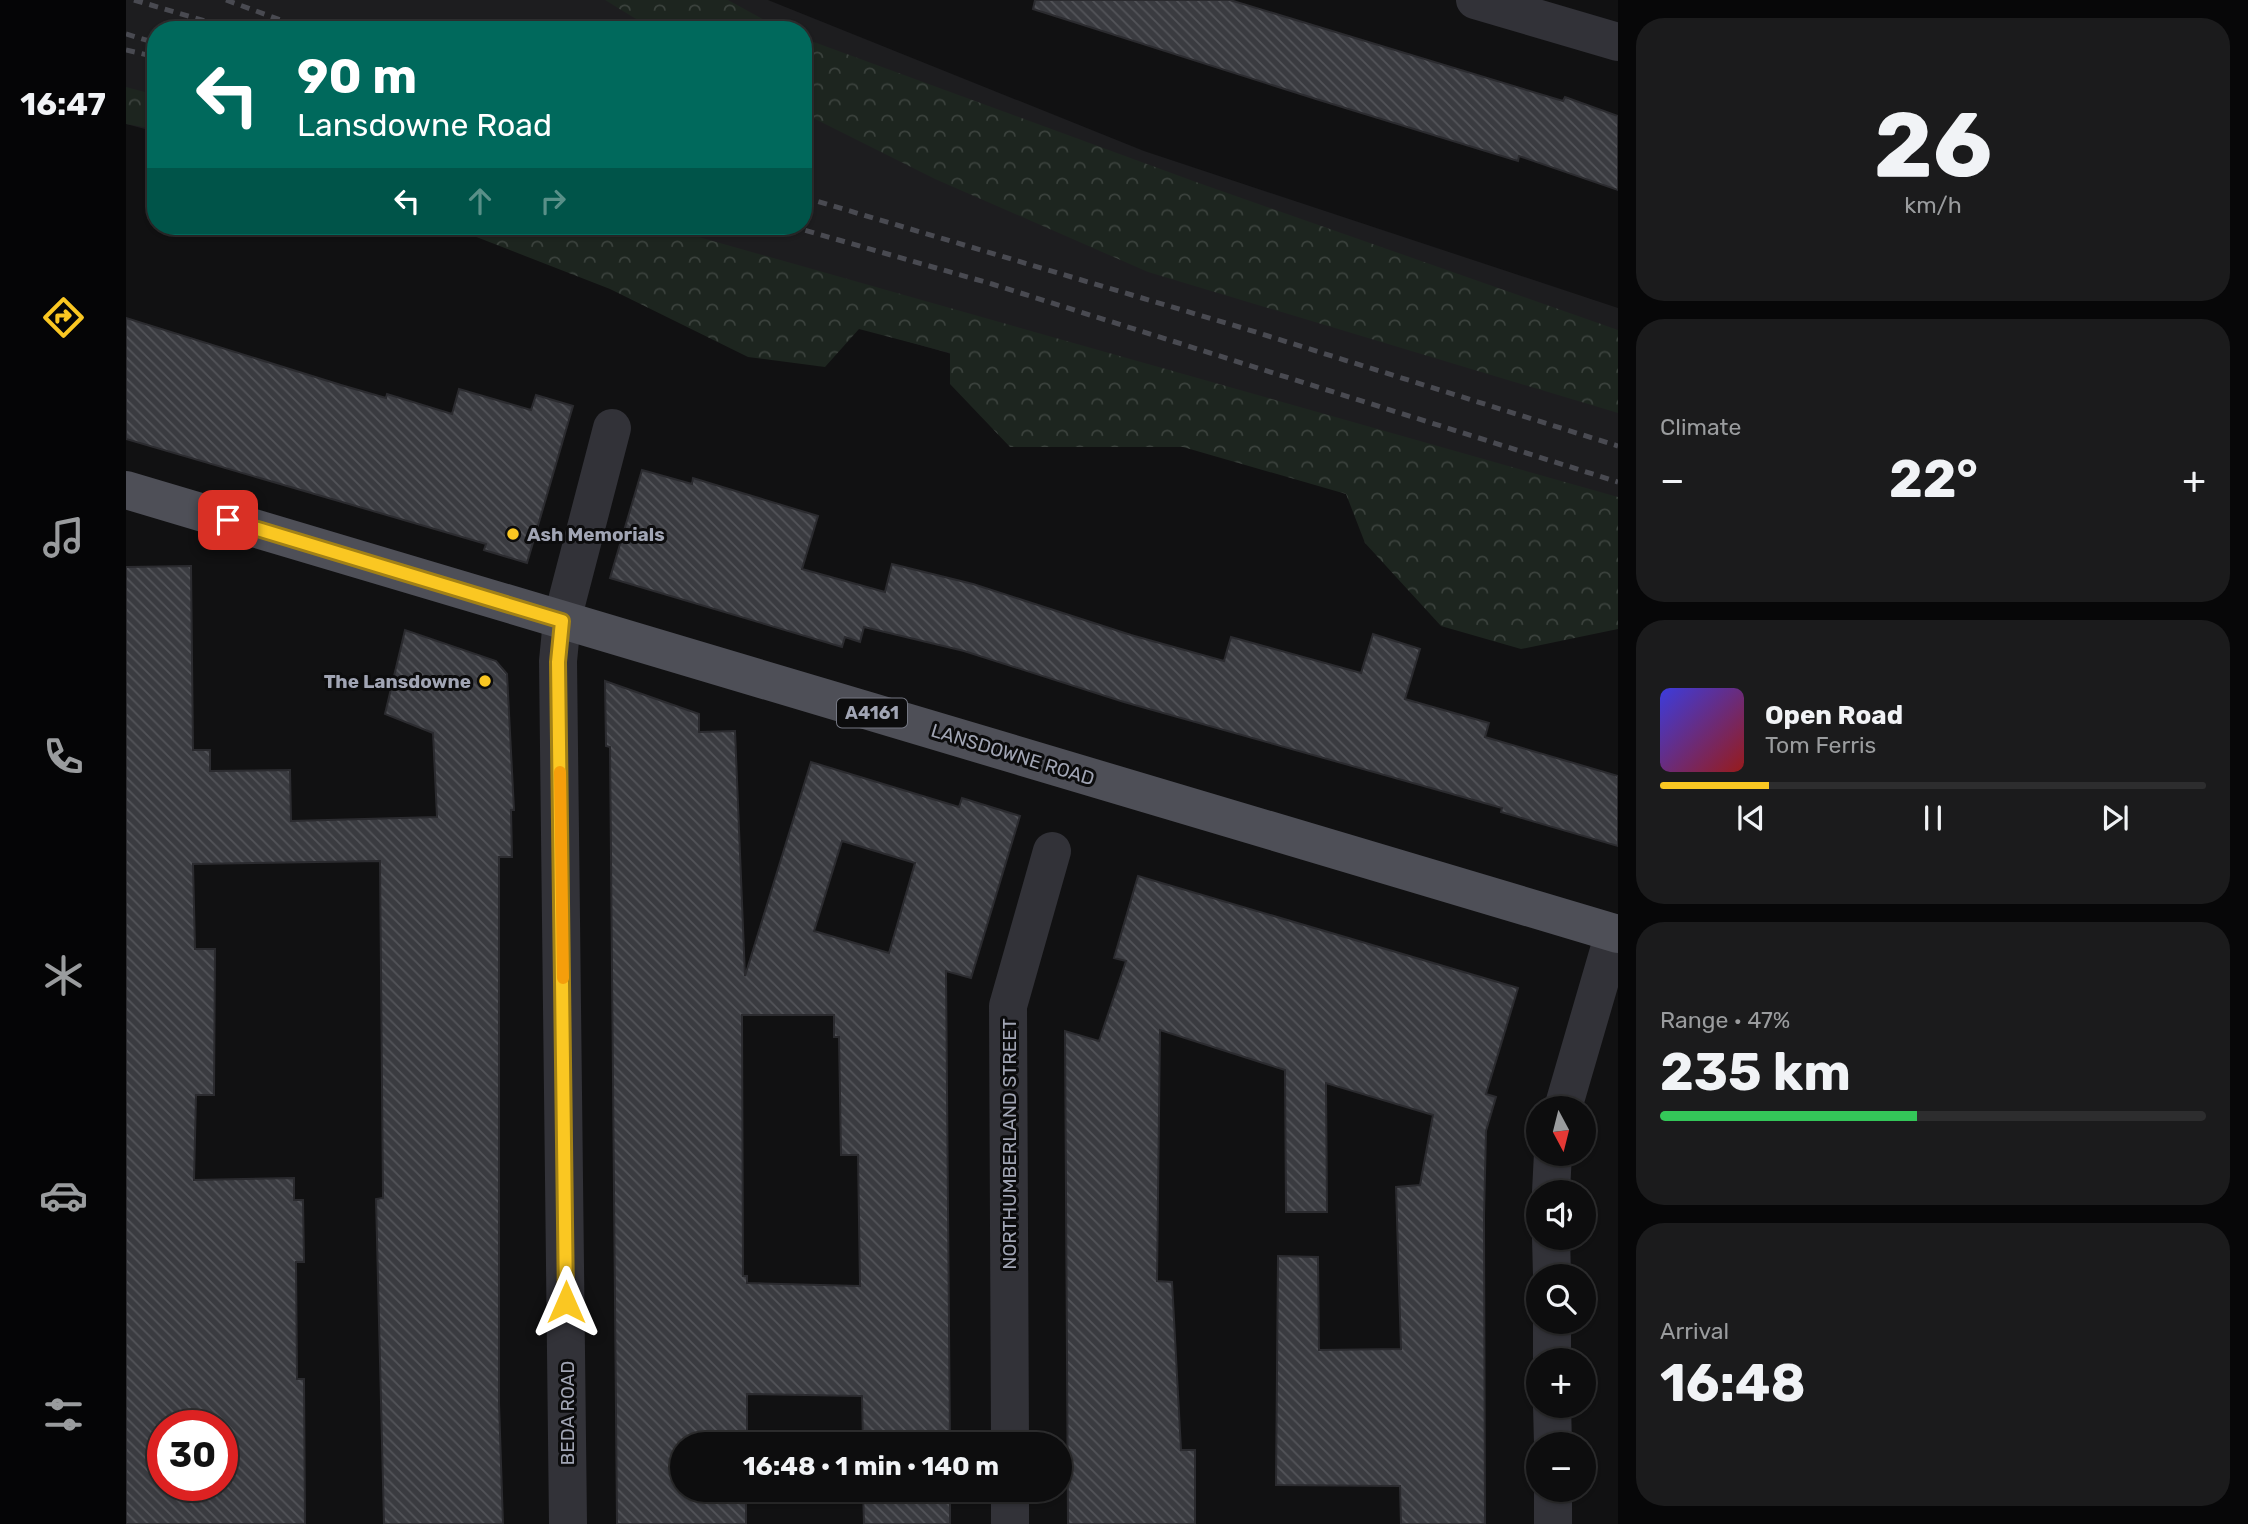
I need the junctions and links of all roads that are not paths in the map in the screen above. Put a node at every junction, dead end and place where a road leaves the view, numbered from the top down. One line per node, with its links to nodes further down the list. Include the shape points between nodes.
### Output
1 (1475, 0): 2 (street)
2 (1618, 42)
3 (612, 428): 5 (street, BEDA ROAD)
4 (126, 490): 5 (main road, LANSDOWNE ROAD / A4161)
5 (562, 621): 7 (main road, LANSDOWNE ROAD / A4161); 12 (street, BEDA ROAD, via 558,662)
6 (1052, 851): 9 (street, NORTHUMBERLAND STREET, via 1008,1006)
7 (1616, 933): 8 (street)
8 (1567, 1096)
9 (1010, 1432)
10 (1010, 1502): 13 (street)
11 (1553, 1502): 14 (street)
12 (568, 1524)
13 (1010, 1524)
14 (1553, 1524)

